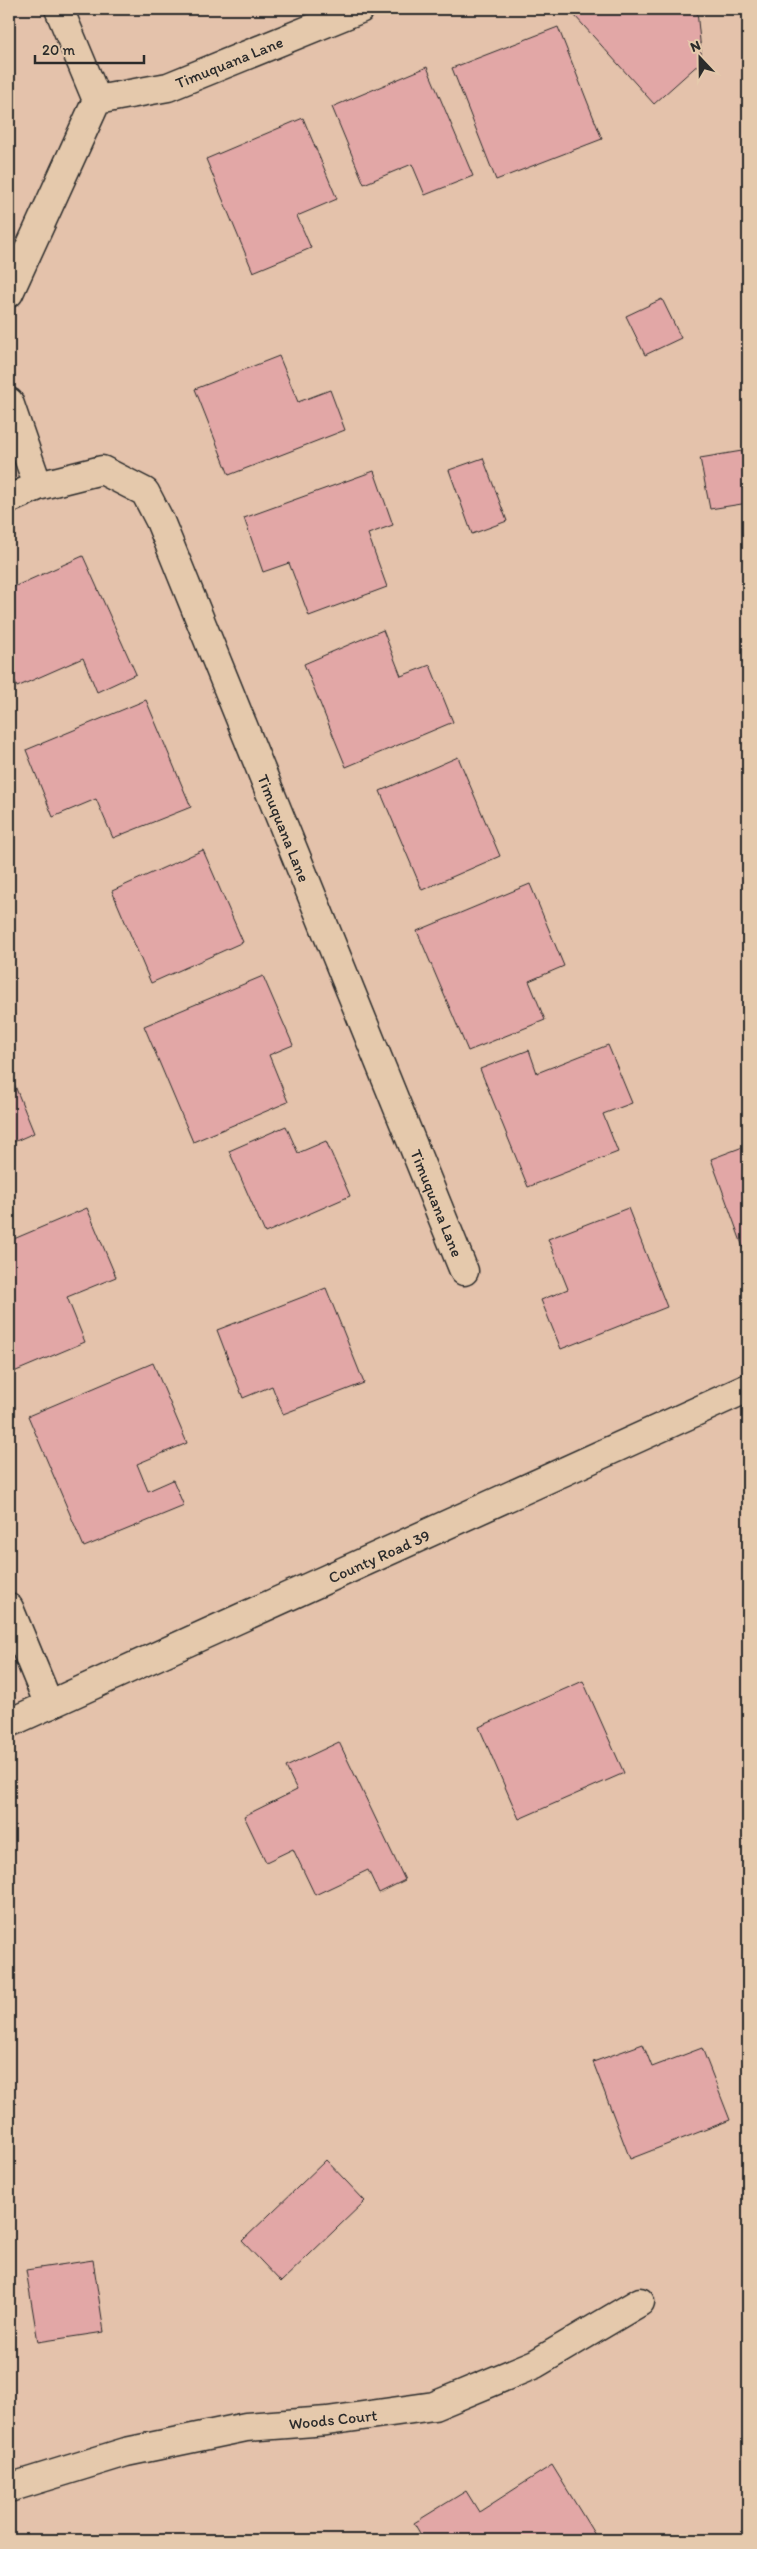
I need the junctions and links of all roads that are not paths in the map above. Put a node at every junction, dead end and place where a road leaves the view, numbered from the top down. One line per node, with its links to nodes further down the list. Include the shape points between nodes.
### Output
1 (59, 9): 3 (street)
2 (360, 9): 3 (street, Timuquana Lane, via 168,87)
3 (97, 100): 4 (street)
4 (9, 293)
5 (9, 402): 6 (street)
6 (38, 486): 7 (street, Timuquana Lane); 8 (street, Timuquana Lane, via 102,470 145,492 160,521)
7 (9, 499)
8 (464, 1271)
9 (748, 1388): 11 (street, County Road 39)
10 (9, 1608): 11 (street)
11 (50, 1705): 12 (street, County Road 39)
12 (9, 1723)
13 (640, 2302): 14 (street, Woods Court, via 535,2364 434,2406 326,2421 246,2427 126,2452)
14 (9, 2488)

